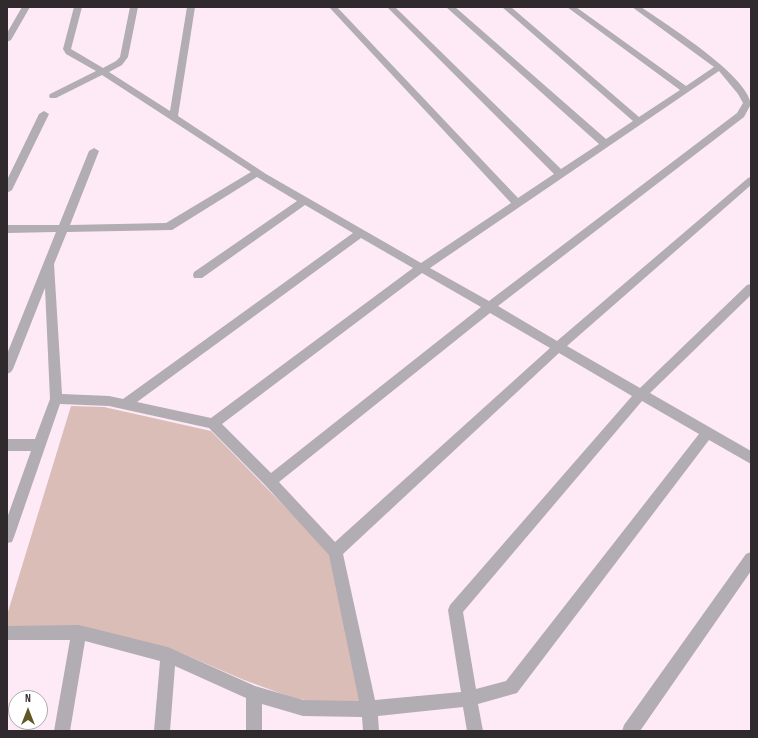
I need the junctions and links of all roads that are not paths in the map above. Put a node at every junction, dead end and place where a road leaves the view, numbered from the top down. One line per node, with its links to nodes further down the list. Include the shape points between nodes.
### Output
1 (26, 7): 11 (street)
2 (78, 7): 13 (street, via 67,49)
3 (134, 7): 13 (street, via 124,57 119,63)
4 (191, 7): 17 (street)
5 (333, 7): 26 (street)
6 (391, 7): 21 (street)
7 (450, 7): 19 (street)
8 (506, 7): 18 (street)
9 (572, 7): 14 (street)
10 (636, 7): 12 (street)
11 (7, 40)
12 (720, 67): 14 (street); 34 (street, via 747,103 741,115)
13 (102, 71): 15 (street); 17 (street)
14 (686, 90): 18 (street)
15 (53, 96)
16 (44, 114): 24 (street)
17 (173, 118): 22 (street)
18 (640, 122): 19 (street)
19 (605, 144): 21 (street)
20 (94, 151): 28 (street)
21 (560, 174): 26 (street)
22 (262, 175): 25 (street); 28 (street, via 257,172 168,227)
23 (748, 188): 35 (street)
24 (7, 190)
25 (305, 200): 29 (street); 32 (street)
26 (517, 203): 31 (street)
27 (7, 229): 28 (street)
28 (63, 229): 30 (street)
29 (361, 232): 31 (street); 39 (street)
30 (49, 264): 36 (street); 38 (street)
31 (421, 268): 34 (street); 40 (street)
32 (198, 275)
33 (751, 288): 37 (street)
34 (489, 307): 35 (street); 45 (street)
35 (558, 347): 37 (street); 47 (street)
36 (7, 369)
37 (641, 394): 41 (street); 53 (street, via 455,610)
38 (56, 399): 39 (street, via 109,401); 43 (street)
39 (124, 405): 40 (street)
40 (213, 424): 45 (street)
41 (707, 432): 44 (street); 53 (street, via 511,687)
42 (7, 445): 43 (street)
43 (38, 446): 46 (street)
44 (751, 458)
45 (270, 481): 47 (street)
46 (7, 537)
47 (335, 552): 54 (street)
48 (751, 559): 60 (street)
49 (79, 632): 50 (street); 51 (street); 55 (street)
50 (7, 633)
51 (168, 655): 52 (street); 56 (street)
52 (254, 694): 54 (street, via 303,708); 57 (street)
53 (468, 699): 54 (street); 59 (street)
54 (369, 709): 58 (street)
55 (62, 731)
56 (162, 731)
57 (254, 731)
58 (371, 731)
59 (475, 731)
60 (630, 731)

